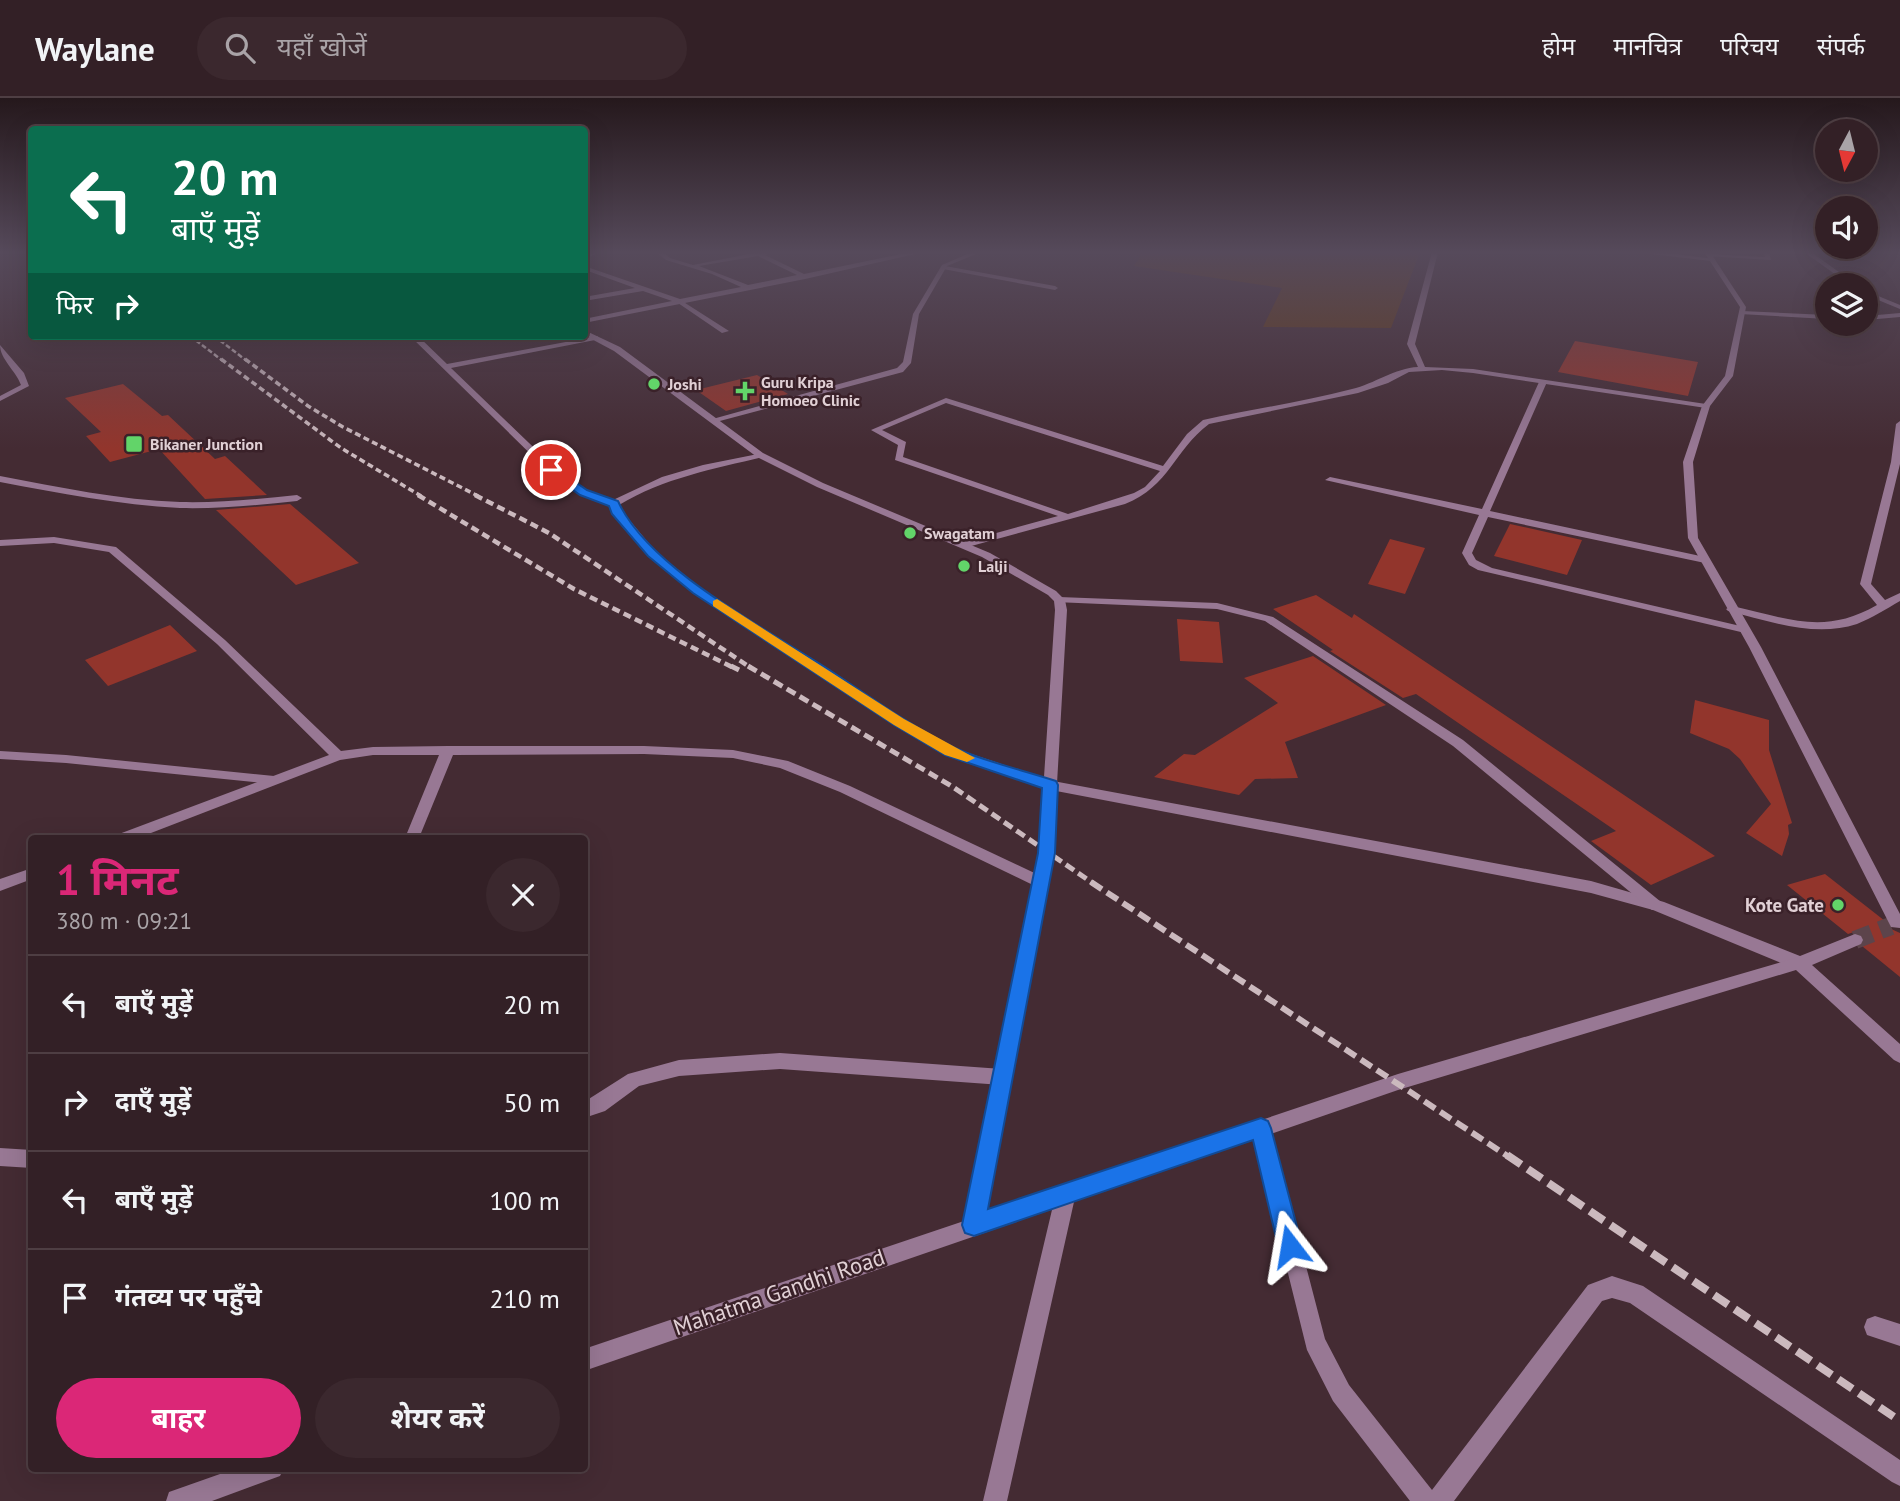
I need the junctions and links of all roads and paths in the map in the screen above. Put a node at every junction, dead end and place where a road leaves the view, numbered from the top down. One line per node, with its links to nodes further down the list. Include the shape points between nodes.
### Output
1 (704, 317): 7 (street)
2 (915, 317): 17 (street, via 907,363 901,370)
3 (1417, 317): 13 (street, via 1410,344)
4 (1741, 317): 16 (street, via 1729,376)
5 (1878, 320): 6 (street)
6 (1900, 325)
7 (725, 331)
8 (590, 335): 17 (street, via 617,349)
9 (418, 340): 12 (street)
10 (568, 340): 12 (street)
11 (0, 347): 15 (street, via 25,386)
12 (445, 368): 24 (street, via 551,470 584,493)
13 (1422, 368): 14 (street); 20 (street, via 1355,391 1206,422 1195,429)
14 (1543, 382): 16 (street); 25 (street)
15 (0, 399)
16 (1706, 406): 29 (street, via 1688,462 1693,538)
17 (713, 420): 19 (street)
18 (1900, 424): 32 (street, via 1896,462 1865,584)
19 (760, 455): 24 (street, via 664,479); 28 (street)
20 (1164, 469): 26 (street, via 1152,486 1138,495); 26 (street, via 946,400 875,430 903,444 898,458)
21 (0, 479): 23 (street, via 173,504 205,506)
22 (1330, 480): 25 (street)
23 (297, 498)
24 (614, 504): 39 (street, via 653,554 698,591 899,722 951,752)
25 (1486, 513): 29 (street); 34 (street, via 1467,553 1476,566)
26 (1069, 517): 28 (street)
27 (0, 543): 37 (street, via 54,540 112,549 221,642)
28 (964, 545): 31 (street)
29 (1705, 560): 33 (street)
30 (1900, 596): 32 (street)
31 (1059, 600): 39 (street); 45 (street, via 1217,606 1269,619 1458,743)
32 (1883, 605): 33 (street, via 1852,622 1833,626)
33 (1732, 608): 34 (street)
34 (1745, 630): 46 (street)
35 (448, 750): 37 (street); 41 (street); 43 (street, via 644,750 733,754 783,764)
36 (0, 755): 38 (street)
37 (338, 756): 38 (street)
38 (274, 780): 40 (street)
39 (1051, 785): 43 (street); 45 (street, via 1591,887)
40 (132, 835)
41 (413, 835)
42 (28, 874): 44 (street)
43 (1040, 882): 50 (street)
44 (0, 885)
45 (1658, 906): 48 (street)
46 (1896, 924)
47 (1855, 940): 48 (street, Mahatma Gandhi Road)
48 (1799, 963): 49 (street); 52 (street, Mahatma Gandhi Road, via 1398,1082)
49 (1900, 1055)
50 (1002, 1077): 51 (street, via 780,1060 692,1067 634,1080); 56 (street)
51 (588, 1109)
52 (1261, 1128): 55 (street, Mahatma Gandhi Road); 64 (street, via 1315,1342 1341,1393)
53 (0, 1157): 54 (street)
54 (28, 1159)
55 (1066, 1194): 56 (street, Mahatma Gandhi Road); 63 (street)
56 (974, 1225): 59 (street, Mahatma Gandhi Road)
57 (1875, 1327): 58 (street)
58 (1900, 1335)
59 (588, 1359)
60 (261, 1472): 62 (street)
61 (1900, 1474): 65 (street, via 1635,1294 1612,1287 1595,1292)
62 (178, 1501)
63 (995, 1501)
64 (1425, 1501)
65 (1439, 1501)

